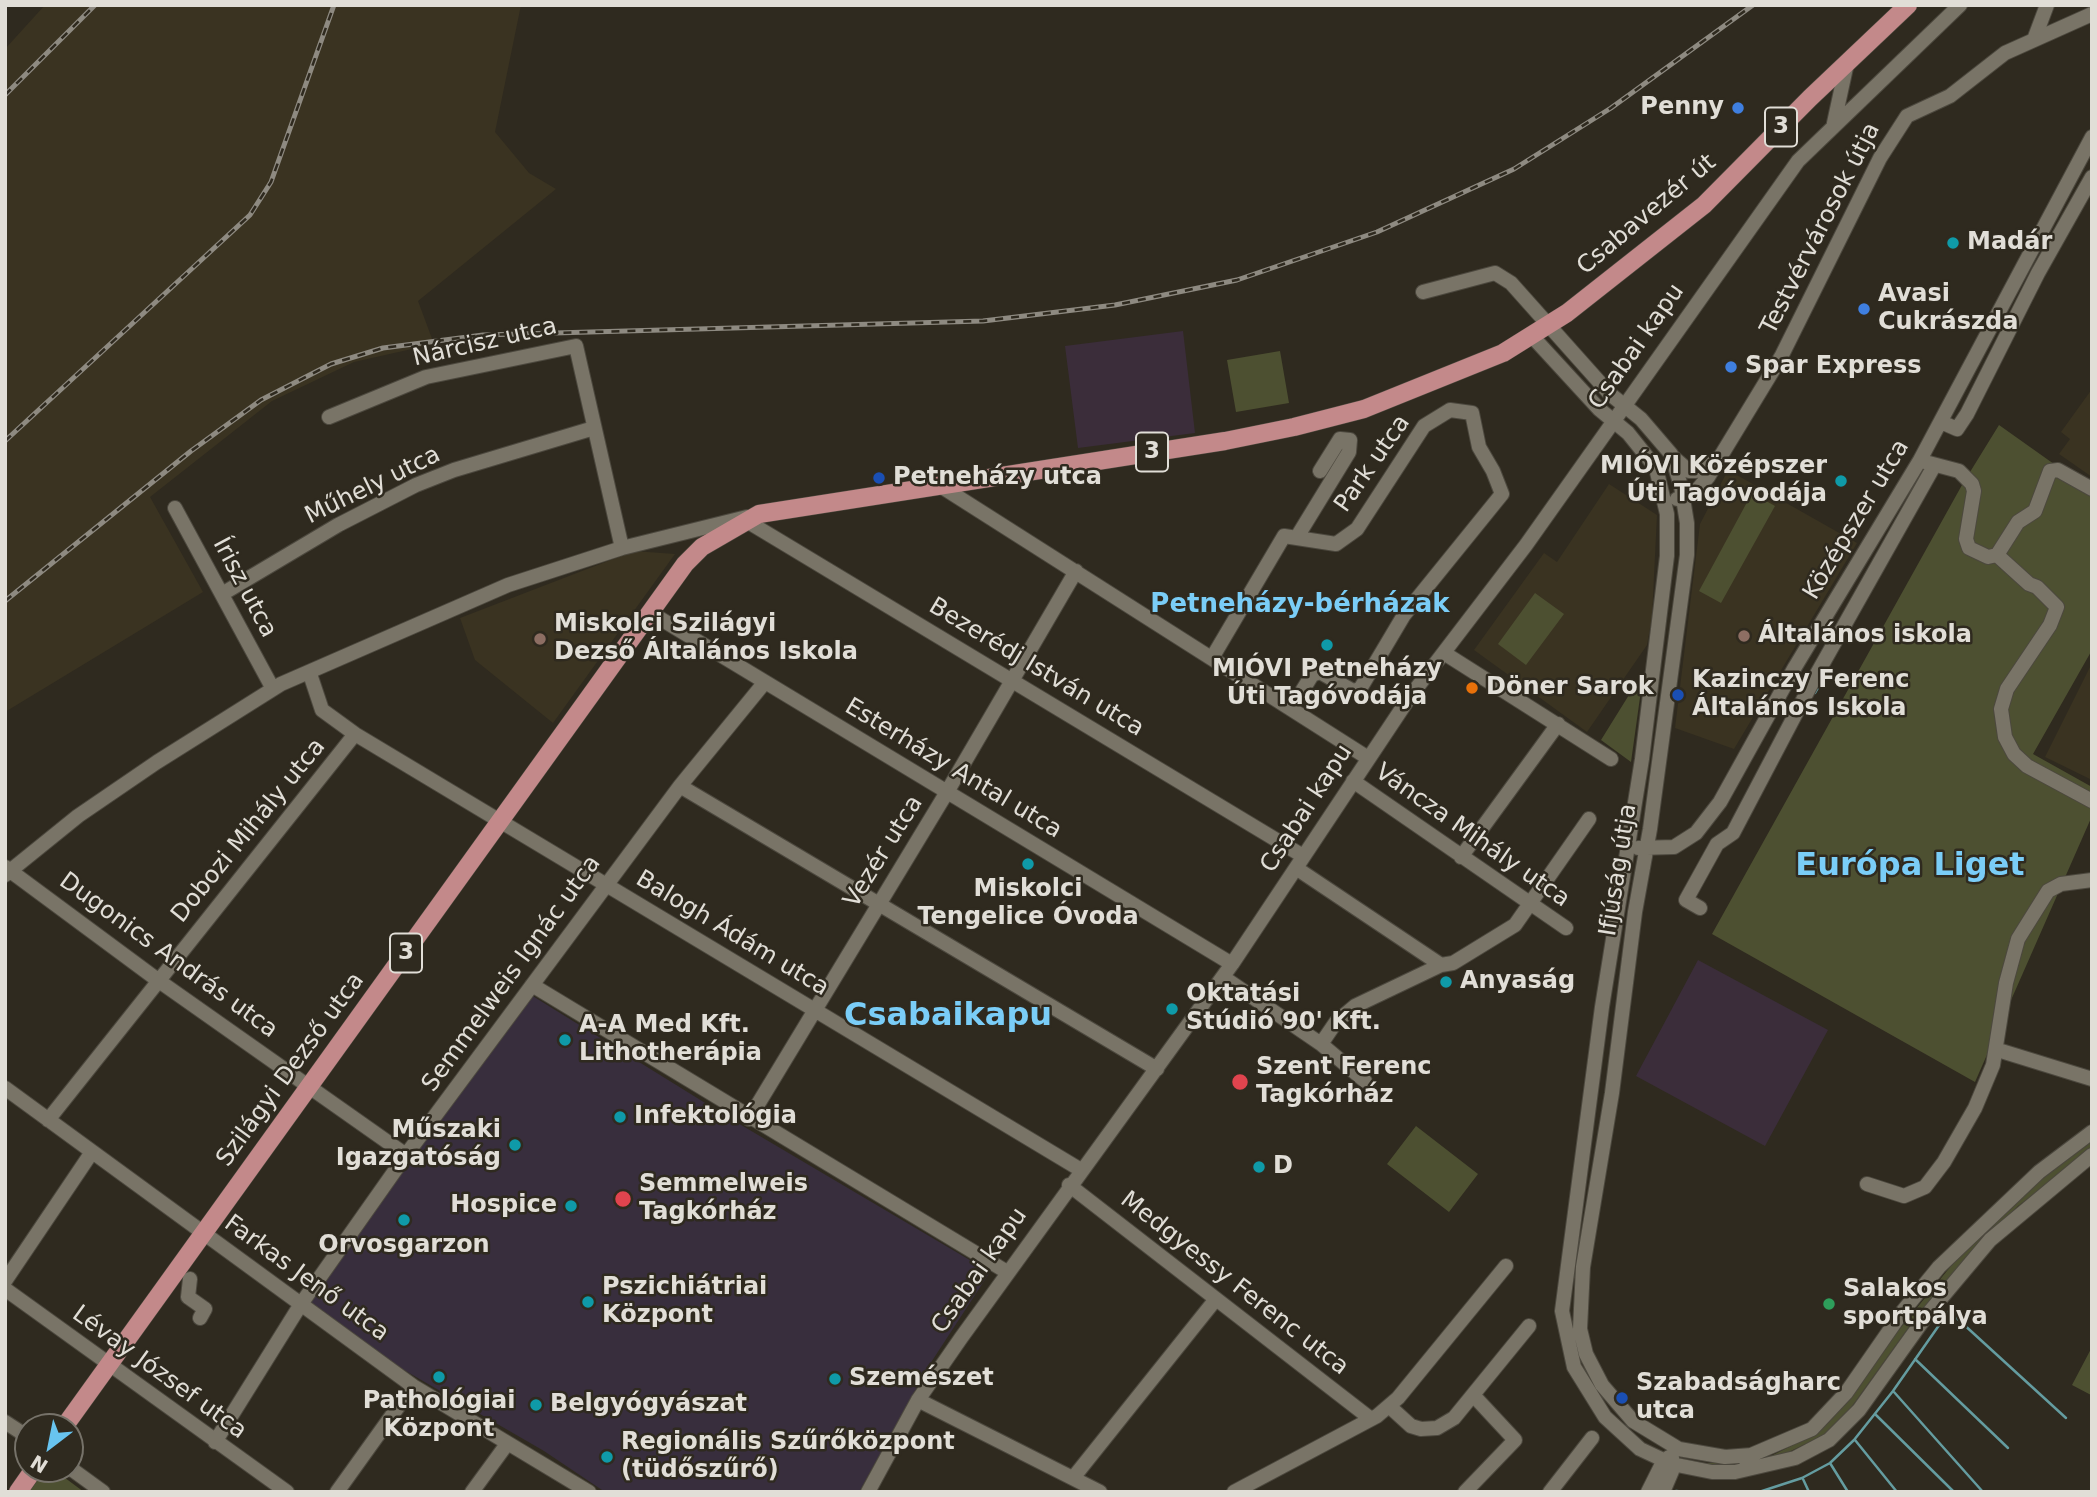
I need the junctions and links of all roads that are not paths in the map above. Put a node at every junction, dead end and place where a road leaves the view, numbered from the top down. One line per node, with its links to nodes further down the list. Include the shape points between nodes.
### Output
1 (1908, 5): 6 (main road, Csabavezér út / 3)
2 (1960, 5): 7 (street, Csabai kapu)
3 (2047, 5): 5 (street)
4 (2092, 14): 5 (street, Testvérvárosok útja)
5 (2035, 37): 18 (street, Testvérvárosok útja, via 1899,126 1783,354)
6 (1841, 76): 7 (street); 11 (main road, Csabavezér út / 3, via 1704,205)
7 (1834, 123): 13 (street, Csabai kapu, via 1798,161)
8 (2092, 138): 16 (street, Középszer utca)
9 (2092, 177): 16 (street, via 1957,429)
10 (1423, 292): 11 (street, Ifjúság útja, via 1495,274 1511,283)
11 (1548, 325): 12 (main road, Csabavezér út / 3); 13 (street, Ifjúság útja)
12 (1531, 335): 15 (street, Ifjúság útja); 23 (main road, 3, via 1503,353 1364,409 1225,441)
13 (1624, 405): 15 (street, Csabai kapu); 19 (street, Ifjúság útja)
14 (329, 417): 17 (street, Nárcisz utca, via 426,377 576,346)
15 (1613, 421): 26 (street, Ifjúság útja, via 1656,468); 37 (street, Csabai kapu)
16 (1941, 422): 20 (street, Középszer utca)
17 (594, 428): 32 (street, Nárcisz utca); 35 (street, Műhely utca, via 416,485)
18 (1720, 456): 19 (street, via 1696,471 1689,471); 25 (street, Testvérvárosok útja, via 1703,483)
19 (1672, 457): 25 (street, Ifjúság útja)
20 (1920, 460): 21 (street); 39 (street, Középszer utca)
21 (1934, 466): 33 (street, via 1959,471 1972,484 1969,548 1978,555); 43 (street, Középszer utca)
22 (1320, 471): 30 (street, via 1340,439 1350,440 1349,452)
23 (939, 485): 28 (main road, 3); 34 (street)
24 (2092, 489): 33 (street, via 2058,470 2050,471 2035,511 2018,522)
25 (1684, 498): 26 (street); 59 (street, Ifjúság útja, via 1687,555)
26 (1665, 502): 56 (street, Ifjúság útja, via 1667,556)
27 (175, 509): 35 (street, Írisz utca)
28 (752, 517): 29 (street); 31 (main road, Szilágyi Dezső utca / 3); 41 (street, Bezerédj István utca)
29 (681, 535): 31 (street); 32 (street)
30 (1297, 537): 38 (street, via 1283,536); 45 (street, Park utca, via 1336,544 1357,529 1424,426 1450,410 1472,413 1479,447 1502,494 1404,615 1360,689 1353,691 1320,673 1312,675)
31 (711, 540): 36 (main road, Szilágyi Dezső utca / 3, via 685,564)
32 (622, 548): 40 (street, via 508,585)
33 (1997, 555): 55 (street, via 2057,607 2007,690 2001,709 2005,737 2014,754 2028,766)
34 (1076, 571): 38 (street); 41 (street, Vezér utca)
35 (222, 594): 44 (street, Írisz utca)
36 (651, 613): 42 (street, Esterházy Antal utca); 58 (main road, Szilágyi Dezső utca / 3)
37 (1444, 653): 46 (street); 49 (street, Csabai kapu)
38 (1212, 658): 45 (street)
39 (1795, 667): 43 (street); 48 (street, Középszer utca)
40 (310, 674): 44 (street); 47 (street, Balogh Ádám utca, via 322,710)
41 (1013, 681): 54 (street, Vezér utca); 63 (street, Bezerédj István utca)
42 (765, 682): 53 (street, Semmelweis Ignác utca); 54 (street, Esterházy Antal utca)
43 (1811, 685): 51 (street, Középszer utca)
44 (273, 690): 64 (street, via 112,793)
45 (1291, 709): 49 (street)
46 (1558, 724): 50 (street); 62 (street)
47 (355, 734): 58 (street, Balogh Ádám utca); 76 (street, Dobozi Mihály utca)
48 (1749, 751): 51 (street); 60 (street, Középszer utca, via 1704,823)
49 (1368, 758): 52 (street, Csabai kapu)
50 (1611, 759)
51 (1769, 765): 71 (street, Középszer utca, via 1733,833 1717,844 1686,900)
52 (1353, 781): 62 (street, Váncza Mihály utca); 63 (street, Csabai kapu)
53 (680, 786): 66 (street, Semmelweis Ignác utca); 68 (street)
54 (947, 792): 68 (street, Vezér utca); 73 (street, Esterházy Antal utca)
55 (2092, 801)
56 (1632, 816): 61 (street); 70 (street, Ifjúság útja)
57 (1589, 819): 69 (street)
58 (501, 821): 66 (street, Balogh Ádám utca); 84 (main road, Szilágyi Dezső utca / 3)
59 (1650, 829): 60 (street); 61 (street, Ifjúság útja)
60 (1674, 846): 61 (street); 67 (street, Középszer utca, via 1655,858)
61 (1638, 848): 67 (street, Ifjúság útja); 70 (street, Ifjúság útja)
62 (1461, 857): 69 (street, Váncza Mihály utca)
63 (1299, 862): 73 (street, Csabai kapu); 74 (street, Bezerédj István utca)
64 (7, 871): 76 (street, Dugonics András utca)
65 (2092, 880): 80 (street, via 2048,891 2018,939)
66 (606, 884): 77 (street, Semmelweis Ignác utca); 78 (street, Balogh Ádám utca)
67 (1640, 887): 113 (street, Ifjúság útja, via 1579,1311 1586,1354 1602,1385 1617,1406)
68 (877, 904): 78 (street, Vezér utca); 81 (street)
69 (1530, 904): 72 (street, Váncza Mihály utca); 74 (street, via 1515,925 1453,963)
70 (1617, 907): 117 (street, Ifjúság útja, via 1562,1311 1574,1367 1600,1409 1621,1434)
71 (1700, 908)
72 (1566, 928)
73 (1232, 964): 75 (street, Csabai kapu)
74 (1441, 965): 79 (street, via 1355,1006)
75 (1223, 977): 79 (street); 81 (street, Csabai kapu)
76 (159, 981): 84 (street, Dugonics András utca); 87 (street, Dobozi Mihály utca)
77 (532, 985): 86 (street); 90 (street, Semmelweis Ignác utca)
78 (814, 1011): 86 (street, Vezér utca); 92 (street, Balogh Ádám utca)
79 (1321, 1044): 83 (street)
80 (1998, 1050): 82 (street); 93 (street, via 1975,1108 1924,1187 1904,1195)
81 (1157, 1069): 92 (street, Csabai kapu)
82 (2092, 1079)
83 (1366, 1081)
84 (311, 1085): 90 (street, Dugonics András utca); 95 (main road, Szilágyi Dezső utca / 3)
85 (5, 1088): 87 (street, Farkas Jenő utca)
86 (750, 1119): 97 (street)
87 (48, 1120): 89 (street, Farkas Jenő utca)
88 (2092, 1132): 116 (street, Ifjúság útja, via 2039,1172 1939,1267 1846,1393 1812,1429)
89 (93, 1152): 95 (street, Farkas Jenő utca); 98 (street)
90 (406, 1155): 102 (street, Semmelweis Ignác utca)
91 (2092, 1155): 118 (street, Ifjúság útja, via 1990,1240 1935,1305 1859,1410 1829,1440 1795,1458 1757,1469)
92 (1081, 1170): 94 (street, Csabai kapu)
93 (1867, 1184)
94 (1069, 1185): 97 (street, Csabai kapu); 101 (street, Medgyessy Ferenc utca)
95 (203, 1233): 102 (street, Farkas Jenő utca); 105 (main road, Szilágyi Dezső utca / 3)
96 (1506, 1266): 109 (street)
97 (1007, 1272): 108 (street, Csabai kapu)
98 (5, 1281)
99 (5, 1289): 105 (street, Lévay József utca)
100 (188, 1290): 103 (street, via 188,1297 205,1309)
101 (1216, 1299): 111 (street, Medgyessy Ferenc utca); 120 (street)
102 (301, 1304): 106 (street, Farkas Jenő utca); 114 (street, Semmelweis Ignác utca)
103 (200, 1318)
104 (1529, 1326): 107 (street)
105 (108, 1366): 110 (main road, Szilágyi Dezső utca / 3); 114 (street, Lévay József utca)
106 (413, 1385): 115 (street, Farkas Jenő utca); 124 (street)
107 (1475, 1396): 109 (street, via 1437,1428 1411,1426); 129 (street, via 1515,1440)
108 (918, 1400): 120 (street); 121 (street, Csabai kapu)
109 (1389, 1406): 111 (street)
110 (74, 1413)
111 (1371, 1419): 128 (street)
112 (1592, 1438): 130 (street)
113 (1661, 1440): 116 (street, Ifjúság útja, via 1700,1454); 117 (street, Ifjúság útja)
114 (215, 1442): 123 (street, Lévay József utca)
115 (507, 1444): 125 (street); 126 (street, Farkas Jenő utca)
116 (1752, 1455): 117 (street, Ifjúság útja, via 1718,1462)
117 (1668, 1461): 118 (street, Ifjúság útja); 131 (street); 132 (street)
118 (1699, 1470): 132 (street, via 1676,1477)
119 (84, 1478): 122 (street)
120 (1073, 1478): 127 (street)
121 (870, 1491)
122 (103, 1492)
123 (287, 1492)
124 (337, 1492)
125 (472, 1492)
126 (589, 1492)
127 (1100, 1492)
128 (1234, 1492)
129 (1465, 1492)
130 (1550, 1492)
131 (1648, 1492)
132 (1665, 1492)

